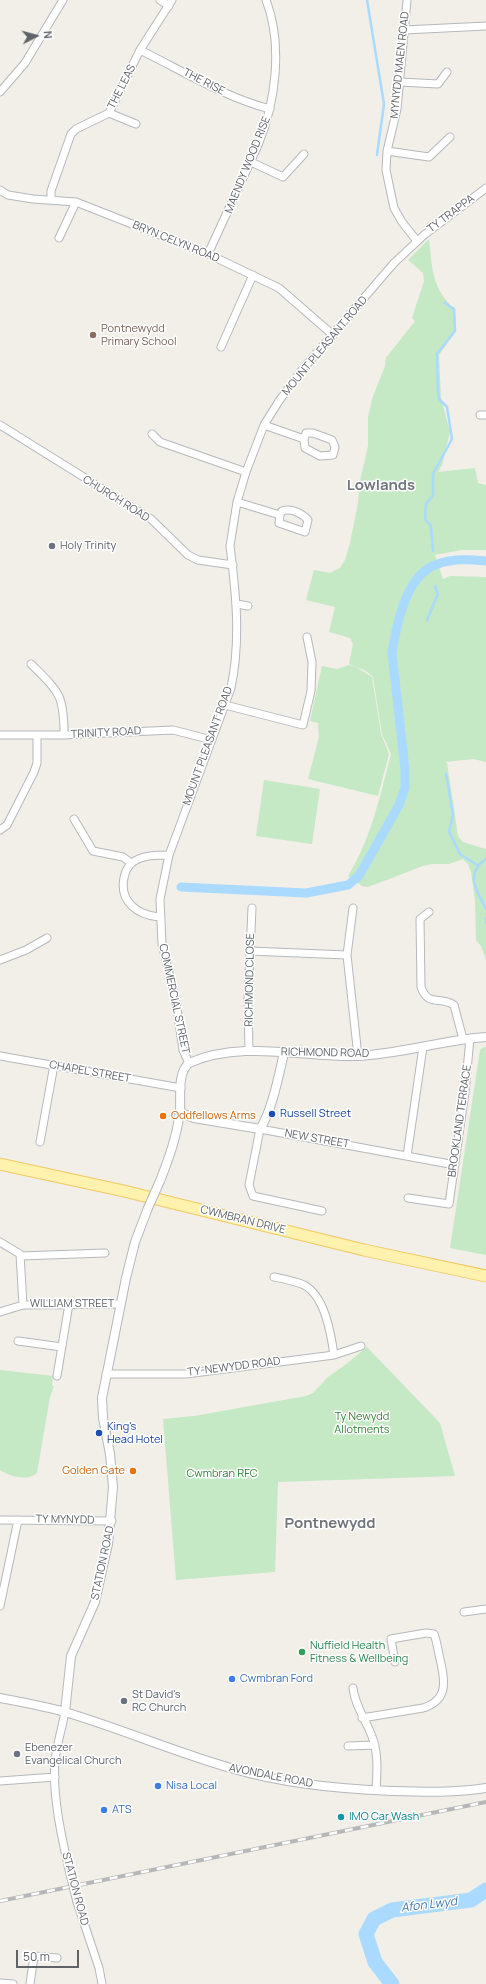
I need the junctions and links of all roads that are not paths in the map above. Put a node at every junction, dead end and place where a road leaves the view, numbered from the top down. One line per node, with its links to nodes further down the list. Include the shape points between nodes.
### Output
1 (63, 0): 11 (street, via 25,63)
2 (160, 0): 5 (street, THE LEAS)
3 (266, 0): 12 (street, MAENDY WOOD RISE, via 275,40)
4 (406, 0): 7 (street, MYNYDD MAEN ROAD)
5 (170, 3): 8 (street, THE LEAS)
6 (486, 26): 7 (street)
7 (404, 30): 10 (street, MYNYDD MAEN ROAD)
8 (140, 50): 12 (street, THE RISE, via 215,89); 13 (street, THE LEAS)
9 (447, 72): 10 (street, via 438,84)
10 (400, 82): 16 (street, MYNYDD MAEN ROAD, via 397,109)
11 (0, 91)
12 (270, 109): 18 (street, MAENDY WOOD RISE)
13 (109, 113): 14 (street); 21 (street, THE LEAS, via 71,134 51,190)
14 (136, 124)
15 (450, 137): 16 (street, via 429,157)
16 (387, 151): 24 (street, MYNYDD MAEN ROAD, via 386,170 394,208)
17 (304, 154): 18 (street, via 284,177)
18 (251, 162): 25 (street, MAENDY WOOD RISE)
19 (486, 188): 24 (street, TY TRAPPA)
20 (0, 190): 21 (street, BRYN CELYN ROAD, via 8,195)
21 (51, 199): 22 (street, BRYN CELYN ROAD)
22 (76, 202): 23 (street); 25 (street, BRYN CELYN ROAD)
23 (59, 238)
24 (417, 241): 27 (street, MOUNT PLEASANT ROAD, via 394,263)
25 (208, 254): 26 (street, BRYN CELYN ROAD)
26 (253, 275): 27 (street, BRYN CELYN ROAD, via 279,288); 28 (street)
27 (333, 335): 29 (street, MOUNT PLEASANT ROAD, via 302,370)
28 (221, 347)
29 (264, 424): 32 (street); 33 (street, MOUNT PLEASANT ROAD)
30 (0, 425): 36 (street, CHURCH ROAD, via 150,519 188,555 198,560)
31 (152, 434): 33 (street, via 160,442)
32 (304, 439): 32 (street, via 306,433 313,433 332,440 335,447 333,455 320,456 305,448)
33 (246, 472): 34 (street, MOUNT PLEASANT ROAD)
34 (237, 502): 35 (street); 36 (street, MOUNT PLEASANT ROAD, via 231,532)
35 (280, 515)
36 (233, 565): 37 (street, MOUNT PLEASANT ROAD)
37 (237, 604): 38 (street); 41 (street, MOUNT PLEASANT ROAD, via 237,653 231,688)
38 (248, 606)
39 (307, 637): 41 (street, via 312,662 311,691 303,725)
40 (31, 664): 44 (street, via 59,694 63,706)
41 (225, 705): 45 (street, MOUNT PLEASANT ROAD)
42 (0, 735): 43 (street, TRINITY ROAD)
43 (37, 735): 44 (street, TRINITY ROAD); 47 (street, via 37,763 34,772 7,825)
44 (64, 735): 45 (street, TRINITY ROAD, via 173,730)
45 (212, 740): 48 (street, MOUNT PLEASANT ROAD)
46 (74, 819): 49 (street, via 93,851 123,857)
47 (0, 830)
48 (168, 854): 49 (street, via 149,856); 53 (street, COMMERCIAL STREET)
49 (131, 863): 53 (street, via 124,876 123,890 126,899 133,908 145,915)
50 (252, 908): 55 (street, RICHMOND CLOSE)
51 (353, 908): 56 (street)
52 (429, 912): 59 (street, BROOKLAND TERRACE, via 420,919 421,987 429,999 454,1005)
53 (159, 917): 65 (street, COMMERCIAL STREET, via 182,1043)
54 (47, 938): 57 (street)
55 (250, 951): 56 (street); 61 (street, RICHMOND CLOSE)
56 (347, 955): 64 (street, via 357,1039)
57 (0, 960)
58 (486, 1037): 59 (street, RICHMOND ROAD)
59 (467, 1038): 60 (street, RICHMOND ROAD); 73 (street, BROOKLAND TERRACE, via 466,1092)
60 (423, 1047): 64 (street, RICHMOND ROAD, via 395,1053); 71 (street)
61 (249, 1051): 62 (street, RICHMOND ROAD); 65 (street, RICHMOND ROAD, via 235,1051)
62 (284, 1052): 64 (street, RICHMOND ROAD); 69 (street, via 274,1092)
63 (0, 1056): 66 (street, CHAPEL STREET)
64 (356, 1056)
65 (189, 1063): 67 (street, COMMERCIAL STREET, via 184,1070)
66 (54, 1065): 67 (street, CHAPEL STREET); 70 (street)
67 (181, 1088): 68 (street, COMMERCIAL STREET)
68 (180, 1112): 69 (street, NEW STREET, via 194,1118); 75 (street, COMMERCIAL STREET, bridge, via 172,1152)
69 (260, 1129): 71 (street, NEW STREET); 76 (street, via 249,1185 253,1196)
70 (40, 1142)
71 (406, 1156): 73 (street, NEW STREET)
72 (0, 1164): 80 (main road, CWMBRAN DRIVE, via 132,1193 364,1250)
73 (455, 1165): 74 (street, BROOKLAND TERRACE, via 449,1204)
74 (408, 1198)
75 (148, 1208): 83 (street, STATION ROAD, via 135,1242)
76 (322, 1211)
77 (0, 1242): 79 (street, via 15,1250)
78 (105, 1253): 79 (street)
79 (20, 1256): 84 (street)
80 (486, 1276)
81 (274, 1277): 89 (street, via 304,1285 314,1294 327,1321)
82 (69, 1304): 83 (street, WILLIAM STREET); 84 (street, WILLIAM STREET); 88 (street)
83 (120, 1304): 90 (street, STATION ROAD)
84 (24, 1305): 85 (street, WILLIAM STREET)
85 (0, 1312)
86 (18, 1341): 88 (street)
87 (360, 1346): 89 (street, TY-NEWYDD ROAD)
88 (62, 1347): 91 (street)
89 (334, 1355): 90 (street, TY-NEWYDD ROAD, via 186,1374)
90 (106, 1374): 94 (street, STATION ROAD, via 102,1407 113,1475)
91 (57, 1376)
92 (0, 1520): 93 (street, TY MYNYDD)
93 (18, 1520): 94 (street, TY MYNYDD); 95 (street)
94 (112, 1521): 101 (street, STATION ROAD, via 95,1602 71,1656)
95 (0, 1606)
96 (486, 1609): 97 (street)
97 (464, 1612)
98 (395, 1662): 102 (street, via 391,1639 434,1634 444,1680 439,1698 423,1708)
99 (353, 1688): 102 (street)
100 (0, 1698): 101 (street, AVONDALE ROAD)
101 (65, 1712): 105 (street, STATION ROAD, via 57,1747); 108 (street, AVONDALE ROAD, via 236,1770 298,1783)
102 (362, 1718): 103 (street)
103 (375, 1745): 104 (street); 108 (street)
104 (348, 1746)
105 (55, 1777): 106 (street); 113 (street, STATION ROAD, bridge, via 58,1811 70,1874)
106 (0, 1781)
107 (486, 1788): 108 (street, AVONDALE ROAD, via 439,1792)
108 (376, 1790)
109 (57, 1958): 112 (street, via 34,1956)
110 (0, 1983): 111 (street)
111 (13, 1984)
112 (30, 1984)
113 (102, 1984)

